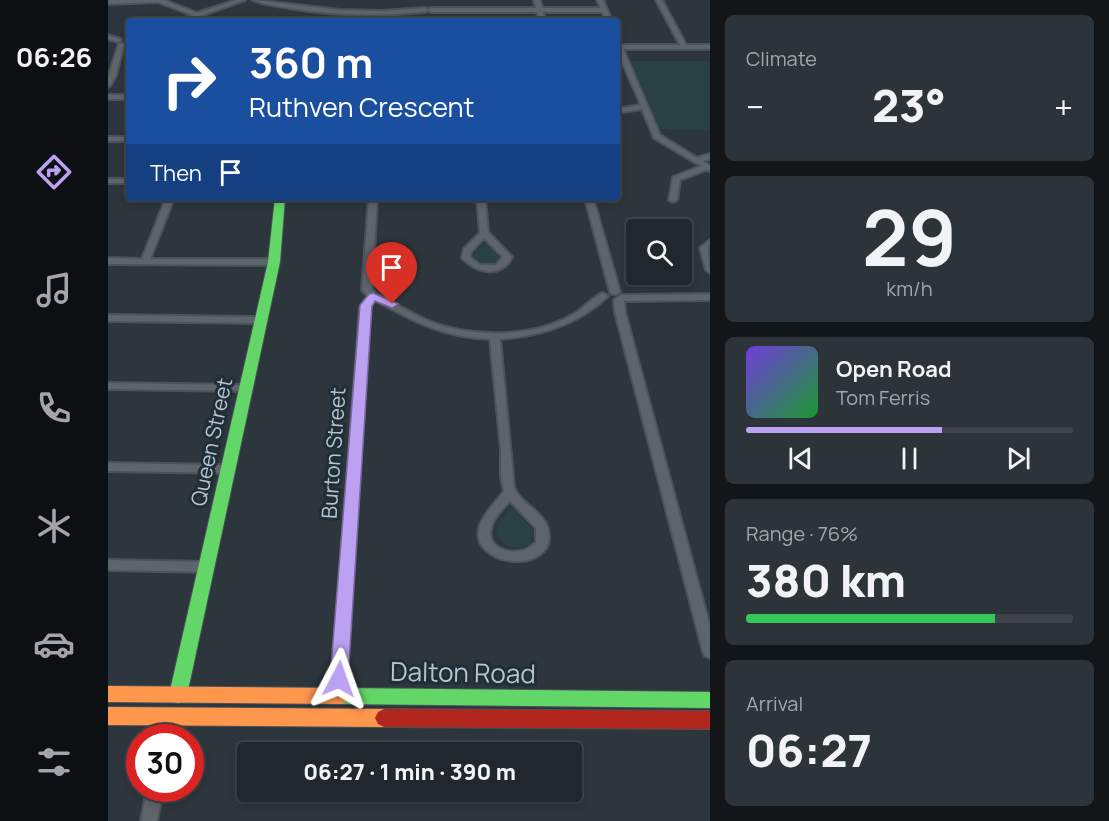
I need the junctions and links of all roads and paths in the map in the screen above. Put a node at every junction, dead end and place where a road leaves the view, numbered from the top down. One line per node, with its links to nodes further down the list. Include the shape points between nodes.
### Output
1 (160, 0): 8 (street); 14 (street)
2 (241, 0): 14 (street)
3 (257, 0): 11 (street)
4 (414, 0): 12 (street)
5 (537, 0): 9 (street)
6 (600, 0): 10 (street)
7 (659, 0): 22 (street)
8 (108, 2)
9 (539, 10): 10 (street); 12 (street); 18 (street)
10 (604, 10): 19 (street)
11 (315, 11): 13 (street); 16 (street)
12 (427, 11): 13 (street)
13 (345, 13): 17 (street)
14 (196, 15): 15 (street)
15 (188, 18)
16 (310, 18)
17 (342, 18)
18 (541, 18)
19 (608, 18)
20 (115, 43): 25 (street, via 113,75)
21 (620, 44): 22 (street)
22 (684, 47): 23 (street)
23 (710, 47)
24 (620, 49): 28 (street)
25 (108, 85)
26 (108, 98): 27 (street)
27 (126, 98)
28 (643, 106): 29 (street); 33 (street, via 657,136)
29 (620, 110)
30 (108, 139): 31 (street)
31 (126, 139)
32 (710, 156): 33 (street)
33 (696, 161): 34 (street)
34 (708, 168): 37 (street, via 676,179)
35 (108, 181): 36 (street)
36 (126, 181)
37 (673, 200)
38 (169, 201): 46 (street)
39 (280, 201): 47 (main road, Queen Street)
40 (373, 201): 49 (street, Burton Street, via 367,290)
41 (481, 201): 43 (street)
42 (590, 201): 50 (street)
43 (484, 233): 43 (street, via 507,253 505,264 482,268 466,258 467,251)
44 (710, 243): 48 (street, via 703,252)
45 (108, 261): 46 (street)
46 (145, 261): 47 (street)
47 (274, 262): 53 (main road, Queen Street)
48 (710, 270)
49 (373, 296): 54 (street, via 434,326); 65 (street, Burton Street, via 365,308)
50 (613, 297): 51 (street); 54 (street, via 546,328); 62 (street)
51 (710, 297)
52 (108, 318): 53 (street)
53 (261, 320): 56 (main road, Queen Street)
54 (495, 336): 59 (street)
55 (108, 386): 56 (street)
56 (246, 388): 58 (main road, Queen Street)
57 (108, 467): 58 (street)
58 (228, 469): 61 (main road, Queen Street)
59 (510, 492): 59 (street, via 537,519 543,532 538,548 522,556 496,551 484,536 489,519)
60 (108, 565): 61 (street)
61 (207, 567): 64 (main road, Queen Street)
62 (710, 652)
63 (108, 694): 64 (main road, Dalton Road)
64 (178, 695): 65 (main road, Dalton Road)
65 (338, 696): 66 (main road, Dalton Road); 69 (main road, Burton Street)
66 (710, 700)
67 (108, 716): 68 (main road, Dalton Road)
68 (171, 716): 69 (main road, Dalton Road); 71 (street)
69 (336, 717): 70 (main road, Dalton Road)
70 (710, 720)
71 (169, 724)
72 (153, 802): 73 (street)
73 (149, 821)

